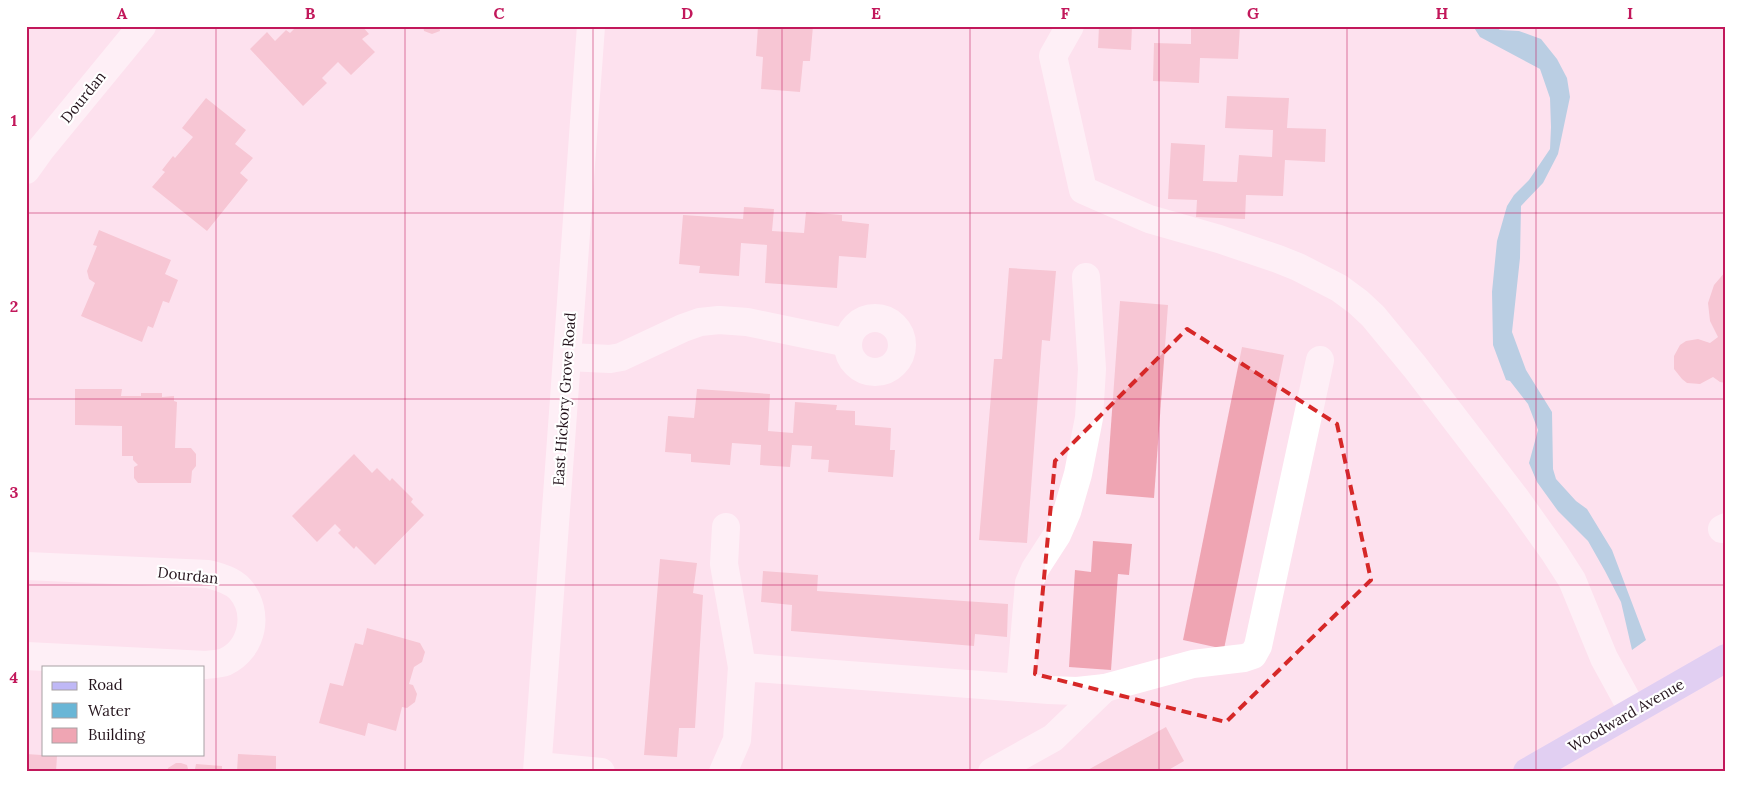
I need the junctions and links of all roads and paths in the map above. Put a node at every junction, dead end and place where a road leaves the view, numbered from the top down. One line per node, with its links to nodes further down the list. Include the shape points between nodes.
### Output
1 (142, 26): 4 (street, Dourdan)
2 (592, 26): 7 (street, East Hickory Grove Road)
3 (1070, 26): 16 (street, via 1053,56 1083,190 1149,219 1278,259 1339,288 1368,312 1415,367 1554,552 1572,580 1604,658)
4 (26, 170)
5 (1086, 277): 14 (street, via 1092,369 1089,418 1067,512 1029,583)
6 (848, 343): 7 (street, via 747,322 719,320 683,328 622,357)
7 (568, 357): 17 (street, East Hickory Grove Road)
8 (1320, 360): 15 (street, via 1258,646 1253,655 1193,664)
9 (726, 527): 13 (street, via 724,564)
10 (26, 566): 11 (street, Dourdan, via 208,574 240,588 249,605 252,623 247,641 238,654 224,663 206,665)
11 (26, 656)
12 (1726, 658): 16 (main road, Woodward Avenue)
13 (742, 667): 14 (street); 19 (street, via 737,740)
14 (1020, 688): 15 (street, via 1077,691)
15 (1105, 688): 20 (street, via 1053,738)
16 (1633, 711): 21 (main road, Woodward Avenue)
17 (538, 769): 18 (street)
18 (601, 772)
19 (723, 772)
20 (992, 772)
21 (1527, 772)

